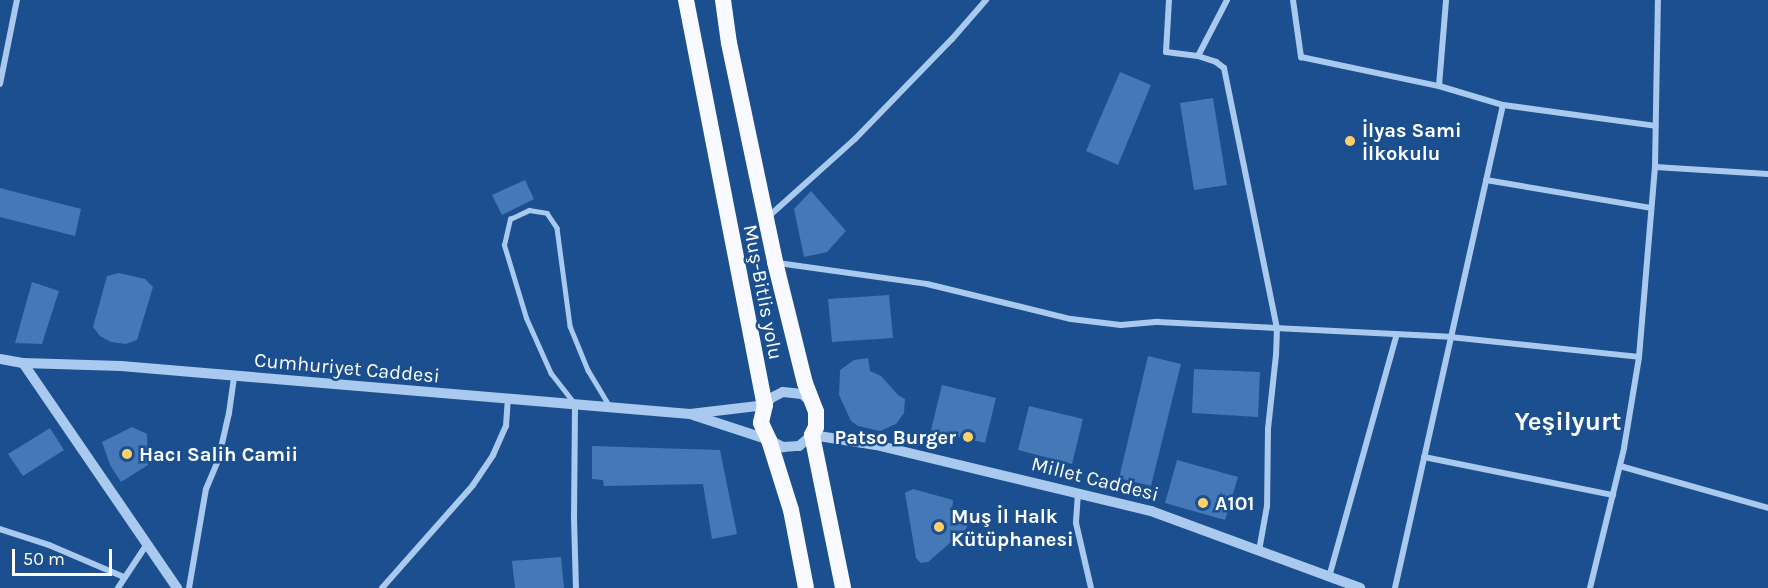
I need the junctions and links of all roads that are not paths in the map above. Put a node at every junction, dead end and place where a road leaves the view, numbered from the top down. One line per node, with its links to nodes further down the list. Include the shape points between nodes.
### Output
1 (17, 0): 11 (street)
2 (686, 0): 30 (highway, Muş-Bitlis yolu)
3 (723, 0): 19 (highway, Muş-Bitlis yolu)
4 (986, 0): 19 (street, via 855,139)
5 (1169, 0): 10 (street, via 1166,52)
6 (1227, 0): 10 (street)
7 (1293, 0): 12 (street, via 1301,57)
8 (1446, 0): 12 (street)
9 (1658, 0): 14 (street)
10 (1198, 56): 21 (street, via 1224,68)
11 (0, 84)
12 (1439, 86): 13 (street)
13 (1503, 105): 14 (street); 17 (street)
14 (1656, 126): 15 (street)
15 (1655, 167): 16 (street); 18 (street)
16 (1768, 174)
17 (1486, 180): 18 (street); 23 (street)
18 (1651, 208): 24 (street)
19 (767, 217): 20 (highway, Muş-Bitlis yolu)
20 (776, 262): 21 (street, via 927,284 1071,320 1121,325 1158,322); 29 (highway, Muş-Bitlis yolu)
21 (1277, 327): 22 (street); 43 (street, via 1268,429 1268,506)
22 (1397, 334): 23 (street); 45 (street)
23 (1450, 337): 24 (street); 36 (street)
24 (1639, 357): 37 (street)
25 (0, 359): 26 (street, Cumhuriyet Caddesi)
26 (23, 363): 27 (street, Cumhuriyet Caddesi, via 121,366); 42 (street)
27 (234, 376): 28 (street, Cumhuriyet Caddesi); 48 (street, via 230,413 218,461 206,489)
28 (508, 400): 31 (street, Cumhuriyet Caddesi); 49 (street, via 506,426 473,485)
29 (809, 400): 30 (street, Cumhuriyet Caddesi, via 802,394 783,392); 34 (highway, Muş-Bitlis yolu, via 817,418)
30 (765, 405): 33 (street, Cumhuriyet Caddesi); 35 (highway, Muş-Bitlis yolu, via 761,423)
31 (575, 406): 32 (street, Cumhuriyet Caddesi); 32 (lane, via 551,374 526,318 504,245 510,219 529,210 547,213 557,228 570,326 588,370); 50 (street)
32 (610, 407): 33 (street, Cumhuriyet Caddesi)
33 (690, 414): 35 (street, Cumhuriyet Caddesi)
34 (812, 435): 35 (street, Cumhuriyet Caddesi, via 799,446 791,447); 38 (street, Millet Caddesi, via 924,455); 52 (highway, Muş-Bitlis yolu)
35 (769, 440): 51 (highway, Muş-Bitlis yolu, via 791,510)
36 (1424, 457): 39 (street); 55 (street)
37 (1620, 466): 39 (street); 40 (street)
38 (1078, 493): 43 (street, Millet Caddesi, via 1151,511); 53 (street, via 1076,523)
39 (1613, 495): 56 (street)
40 (1768, 508)
41 (0, 529): 44 (street)
42 (147, 544): 44 (street); 47 (street)
43 (1259, 551): 45 (street, Millet Caddesi)
44 (124, 577): 46 (street)
45 (1329, 577): 54 (street, Millet Caddesi)
46 (117, 588)
47 (177, 588)
48 (189, 588)
49 (382, 588)
50 (576, 588)
51 (806, 588)
52 (843, 588)
53 (1091, 588)
54 (1360, 588)
55 (1395, 588)
56 (1590, 588)

